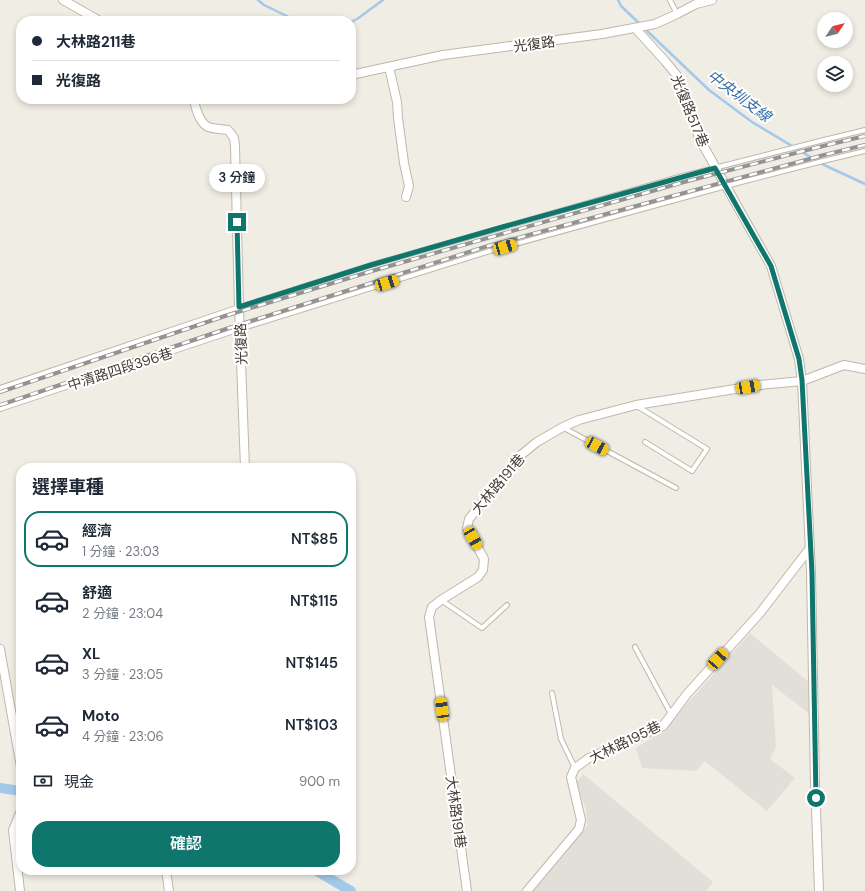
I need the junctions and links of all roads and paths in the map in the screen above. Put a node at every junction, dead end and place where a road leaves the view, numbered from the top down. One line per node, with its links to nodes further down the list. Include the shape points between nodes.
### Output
1 (63, 0): 5 (street)
2 (670, 0): 4 (lane)
3 (712, 0): 4 (street, 光復路, via 696,4)
4 (677, 14): 6 (street, 光復路, via 655,24)
5 (91, 16)
6 (635, 28): 7 (street, 光復路, via 443,55); 12 (street, 光復路517巷, via 679,78 699,138)
7 (389, 67): 8 (street, 光復路); 14 (street, via 397,102 408,186)
8 (356, 74)
9 (195, 104): 15 (street, 光復路, via 198,115 206,126 228,130 236,146)
10 (865, 130): 12 (lane, 中清路四段396巷)
11 (865, 151): 13 (lane, 中清路四段396巷)
12 (715, 168): 13 (street, 光復路517巷); 15 (lane, 中清路四段396巷, via 378,263)
13 (726, 186): 16 (lane, 中清路四段396巷, via 490,251); 18 (street, 光復路517巷, via 771,266 799,359)
14 (406, 197)
15 (239, 307): 16 (street, 光復路); 19 (lane, 中清路四段396巷)
16 (240, 329): 21 (lane, 中清路四段396巷); 24 (street, 光復路)
17 (865, 369): 18 (street, 大林路191巷, via 844,364)
18 (802, 380): 20 (street, 大林路191巷); 26 (street, 光復路517巷)
19 (0, 388)
20 (636, 405): 22 (street, 大林路191巷, via 579,420); 23 (lane, via 707,450 692,471)
21 (0, 409)
22 (563, 427): 25 (lane); 27 (street, 大林路191巷, via 521,455 469,519 467,528 484,559 483,570 478,577)
23 (645, 442)
24 (246, 463)
25 (676, 488)
26 (810, 548): 32 (street, 大林路195巷, via 760,613); 43 (street, 光復路517巷)
27 (441, 600): 28 (lane, via 482,628); 41 (street, 大林路191巷, via 432,607 429,618)
28 (507, 606)
29 (635, 647): 32 (lane)
30 (0, 649): 33 (street)
31 (552, 693): 34 (lane, via 561,739)
32 (671, 714): 34 (street, 大林路195巷, via 663,726 589,758)
33 (16, 738)
34 (575, 768): 42 (street, 大林路195巷, via 571,777 581,820 579,829)
35 (16, 823): 36 (street, via 13,830)
36 (16, 856)
37 (18, 875): 39 (street)
38 (167, 875): 40 (street)
39 (20, 891)
40 (169, 891)
41 (467, 891)
42 (527, 891)
43 (819, 891)

